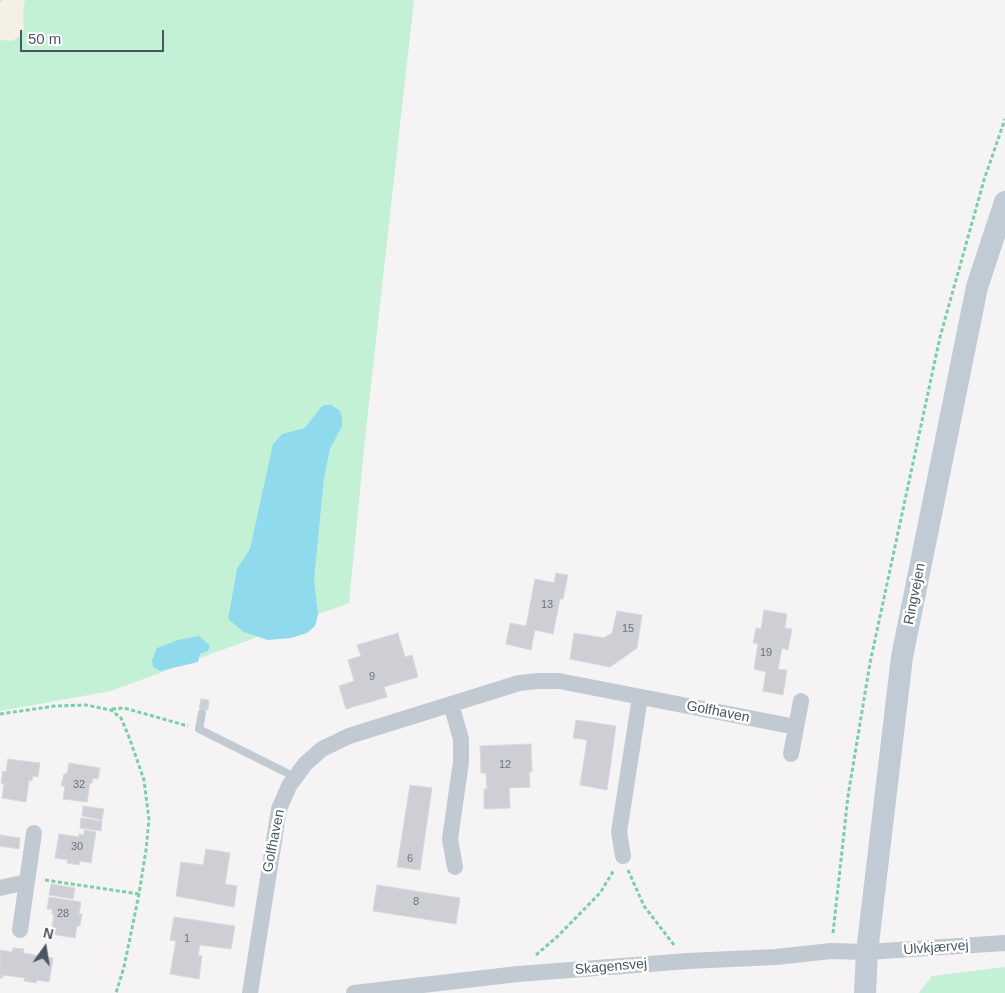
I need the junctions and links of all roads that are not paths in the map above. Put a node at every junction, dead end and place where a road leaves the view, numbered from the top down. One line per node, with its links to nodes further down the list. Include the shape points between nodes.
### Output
1 (1005, 202): 16 (main road, Ringvejen, via 977,287 902,658)
2 (640, 697): 4 (street, Golfhaven, via 539,681 519,683); 6 (street, Golfhaven); 10 (street, via 619,832)
3 (802, 702): 6 (street)
4 (451, 704): 8 (street, Golfhaven, via 349,736 322,749); 11 (street, via 461,747 450,838)
5 (202, 712): 8 (lane, via 199,729)
6 (796, 727): 7 (street)
7 (791, 754)
8 (295, 777): 17 (street, Golfhaven, via 279,809)
9 (34, 833): 12 (street)
10 (623, 856)
11 (455, 866)
12 (27, 882): 13 (street); 14 (street)
13 (0, 888)
14 (20, 930)
15 (1005, 943): 16 (street, Ulvkjærvej)
16 (868, 952): 18 (street, Skagensvej, via 831,951 776,958 518,974); 19 (main road, Ringvejen)
17 (250, 993)
18 (354, 993)
19 (865, 993)

